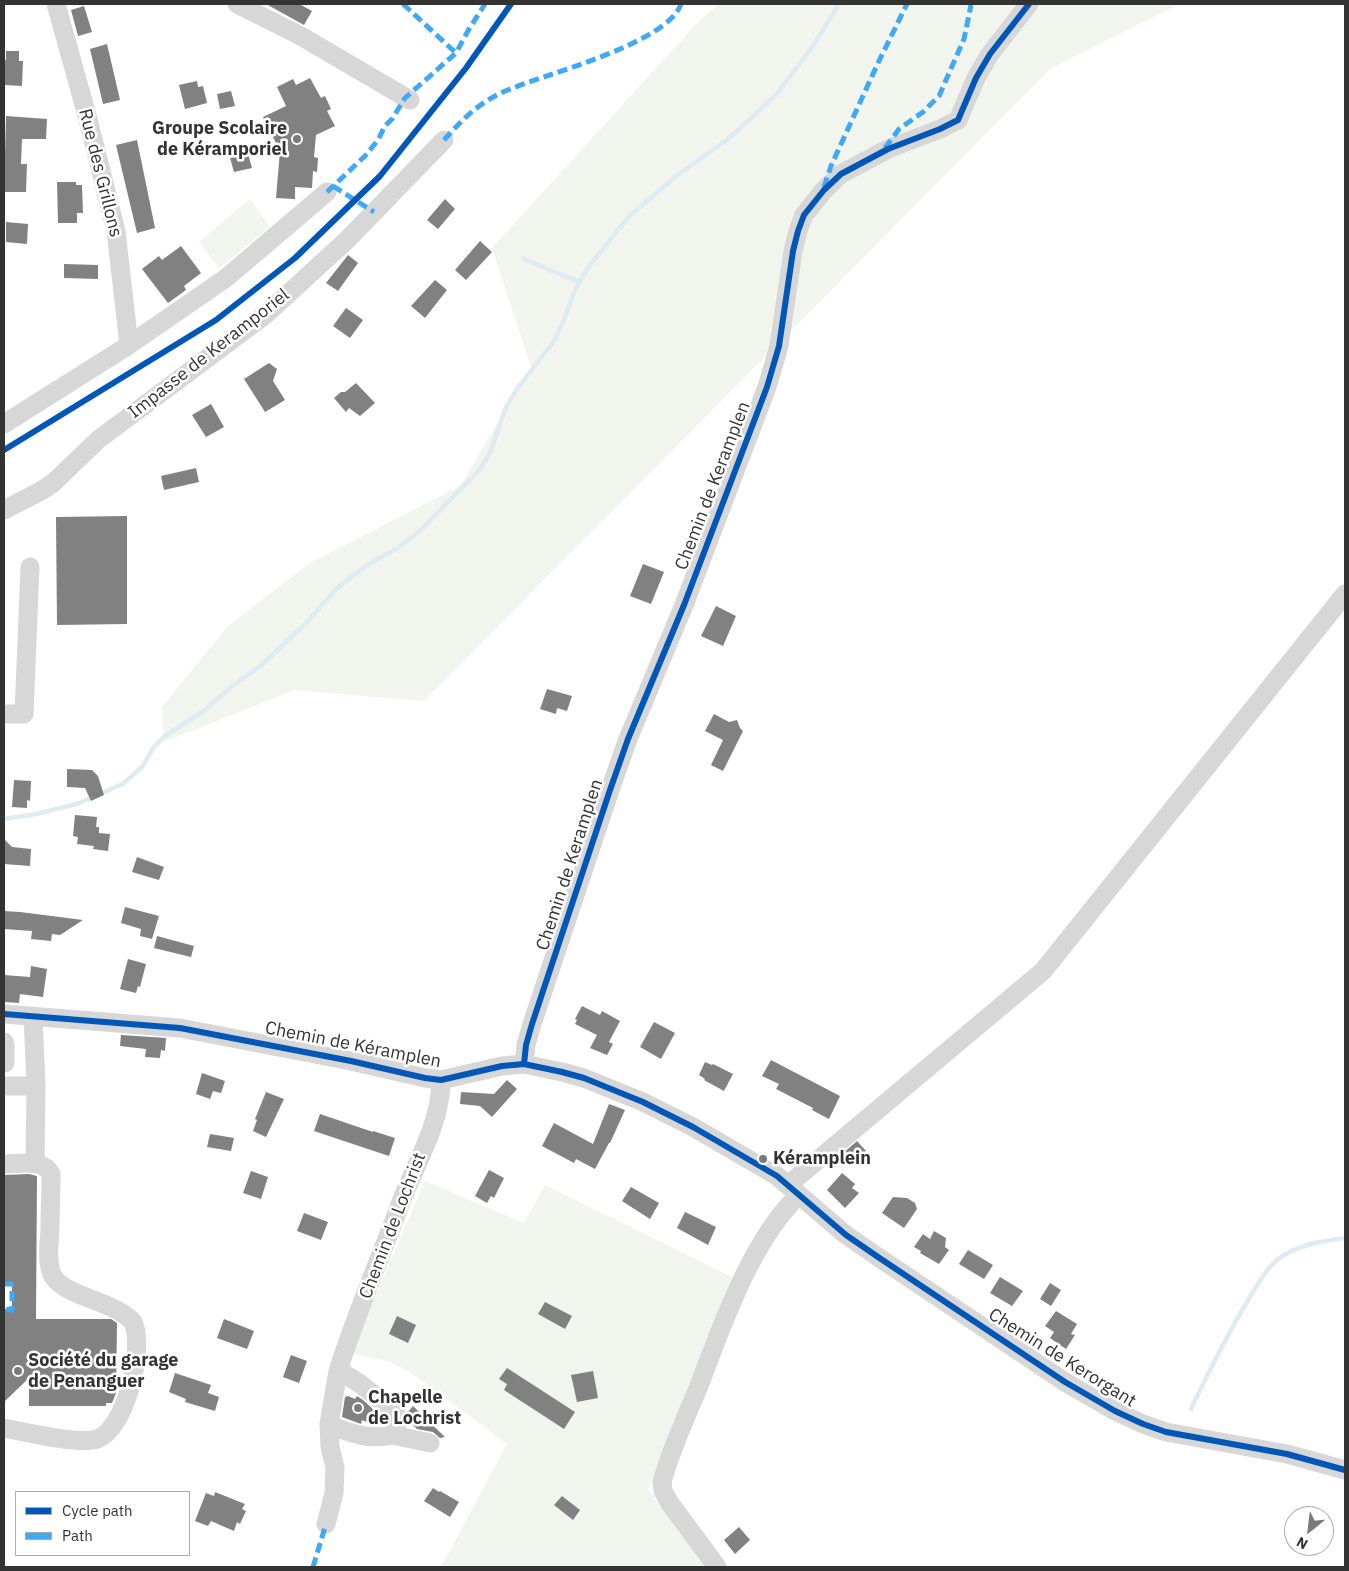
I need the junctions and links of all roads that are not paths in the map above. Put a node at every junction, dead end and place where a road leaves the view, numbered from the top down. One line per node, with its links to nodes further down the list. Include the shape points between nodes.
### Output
1 (56, 4): 7 (street, Rue des Grillons, via 116,230)
2 (237, 4): 4 (street, via 299,35)
3 (1029, 4): 17 (street, Chemin de Keramplen, via 990,54 958,120 888,149 841,174 804,215 793,251 779,346 767,387 684,605 628,739 532,1024)
4 (410, 100)
5 (444, 140): 9 (street, Impasse de Keramporiel, via 348,239 264,316 99,439 53,483)
6 (328, 192): 7 (street, via 226,278)
7 (129, 345): 8 (street)
8 (4, 424)
9 (4, 510)
10 (30, 567): 12 (street, via 24,714)
11 (1345, 594): 23 (street, via 1043,971)
12 (4, 714)
13 (4, 1014): 14 (street, Chemin de Kéramplen)
14 (33, 1016): 18 (street, Chemin de Kéramplen, via 180,1028); 20 (street)
15 (4, 1042): 16 (street)
16 (5, 1063)
17 (524, 1064): 18 (street, Chemin de Kéramplen); 23 (street, Chemin de Kéramplen, via 577,1076 643,1102 752,1160)
18 (440, 1080): 24 (street, Chemin de Lochrist, via 434,1122 397,1211)
19 (4, 1086): 20 (street)
20 (36, 1086): 22 (street)
21 (4, 1164): 22 (street)
22 (35, 1164): 26 (street, via 43,1165 51,1174 51,1273 73,1292 104,1302 132,1321 137,1343 136,1364 130,1391 118,1416 109,1432 98,1438 84,1441)
23 (794, 1190): 29 (street, Chemin de Kerorgant, via 878,1258 1065,1382 1115,1411 1166,1432 1288,1454); 31 (street, via 740,1285 662,1482 668,1502)
24 (338, 1371): 25 (street, Chemin de Lochrist); 27 (street, via 371,1391 398,1417)
25 (329, 1424): 27 (street, via 369,1437); 30 (street, Chemin de Lochrist, via 335,1467 334,1493)
26 (4, 1428)
27 (393, 1435): 28 (street)
28 (430, 1443)
29 (1345, 1470)
30 (326, 1524)
31 (717, 1567)

